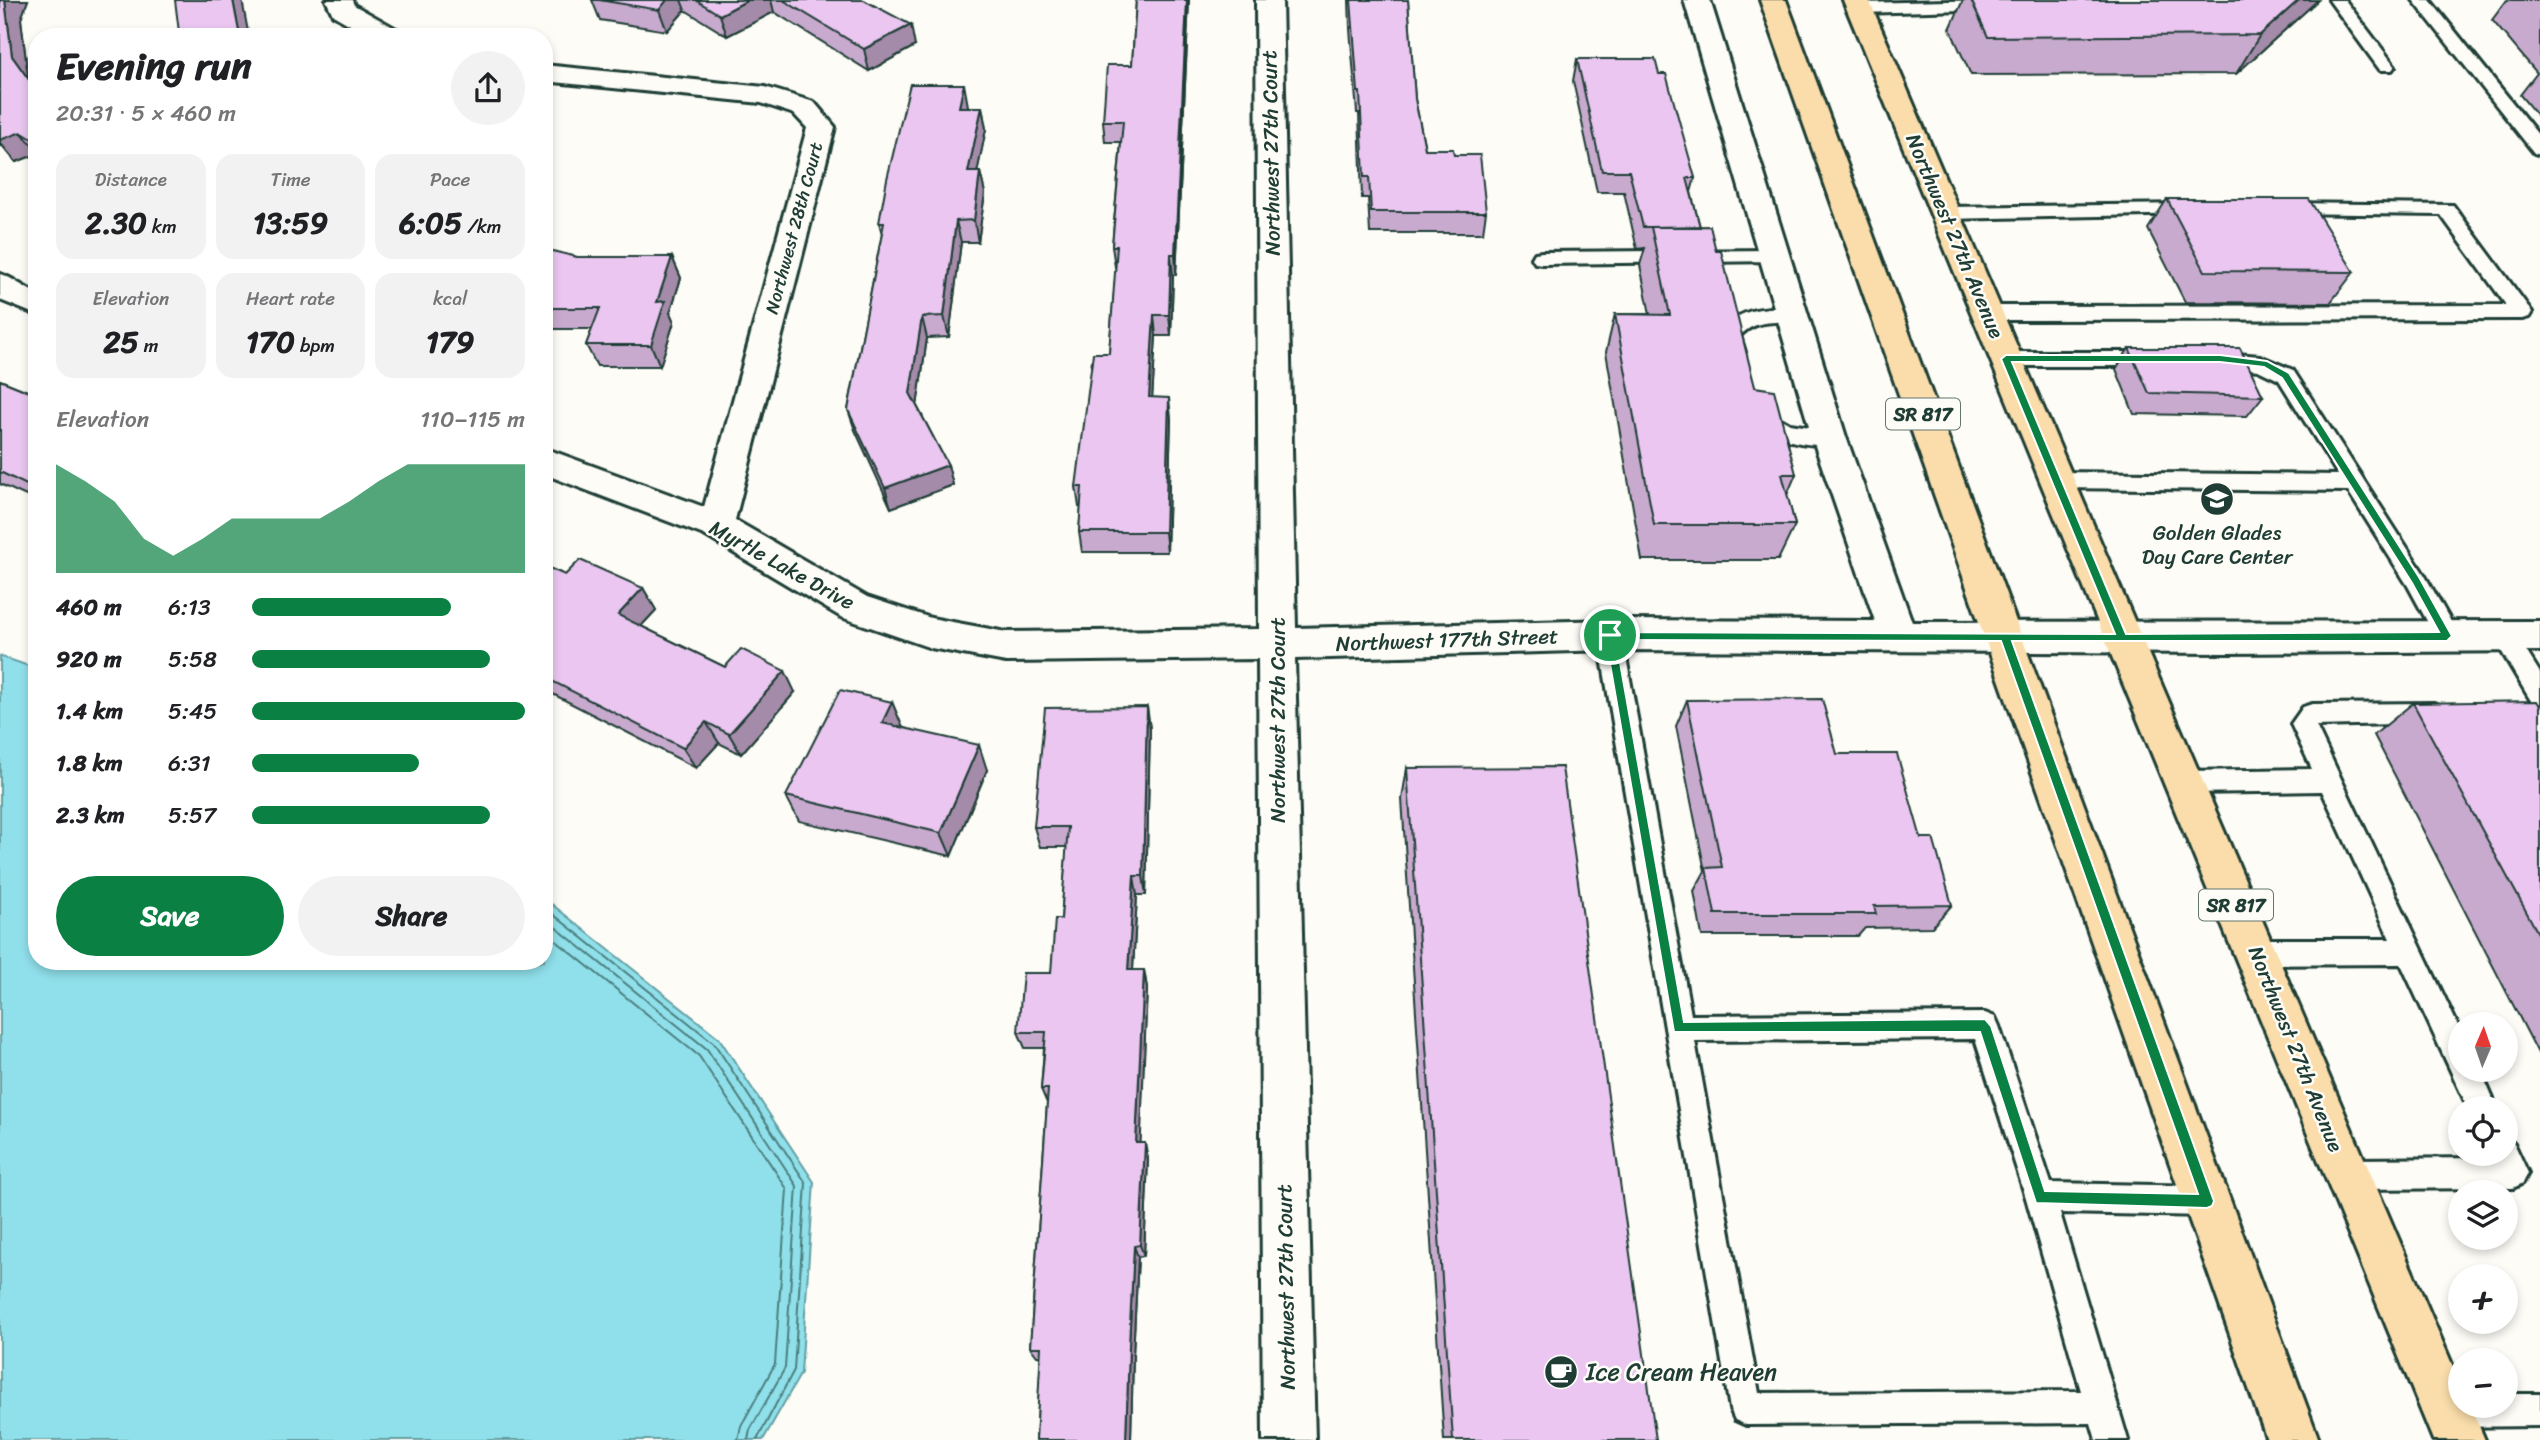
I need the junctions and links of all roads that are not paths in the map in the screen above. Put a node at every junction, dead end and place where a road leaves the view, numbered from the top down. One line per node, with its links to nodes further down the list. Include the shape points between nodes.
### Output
1 (339, 0): 10 (street, via 342,9)
2 (1269, 0): 37 (street, Northwest 27th Court)
3 (1697, 0): 17 (street)
4 (1773, 0): 35 (main road, SR 817)
5 (2337, 0): 11 (lane)
6 (2421, 0): 13 (lane)
7 (1966, 3): 8 (lane); 9 (lane)
8 (1858, 4): 16 (main road, Northwest 27th Avenue / SR 817)
9 (2005, 5)
10 (375, 28)
11 (2386, 66)
12 (553, 74): 30 (street, Northwest 28th Court, via 765,95 804,108 821,127)
13 (2540, 149)
14 (2215, 209): 16 (lane)
15 (2269, 209): 21 (lane, via 2446,209 2522,313)
16 (1946, 214): 21 (main road, Northwest 27th Avenue / SR 817)
17 (1773, 256): 18 (lane); 22 (street)
18 (1542, 258)
19 (0, 284): 20 (street)
20 (28, 301)
21 (1987, 313): 23 (main road, Northwest 27th Avenue / SR 817)
22 (1791, 314): 24 (lane, via 1749,317 1736,324 1730,335); 26 (street)
23 (2006, 359): 28 (main road, Northwest 27th Avenue / SR 817); 29 (lane, via 2186,359 2254,362 2276,369 2294,386)
24 (1739, 368)
25 (1748, 402): 26 (lane, via 1760,417 1783,431)
26 (1829, 437): 34 (street)
27 (553, 463): 30 (street, Myrtle Lake Drive)
28 (2056, 480): 29 (lane); 36 (main road, Northwest 27th Avenue / SR 817)
29 (2355, 483): 32 (lane)
30 (716, 526): 37 (street, Myrtle Lake Drive, via 854,607 931,633 1006,647)
31 (1610, 635): 34 (street, Northwest 177th Street); 37 (street, Northwest 177th Street); 44 (lane)
32 (2447, 636): 33 (street, Northwest 177th Street); 36 (street, Northwest 177th Street)
33 (2523, 636): 38 (lane)
34 (1899, 637): 35 (street, Northwest 177th Street)
35 (2005, 637): 36 (street, Northwest 177th Street); 49 (main road, SR 817)
36 (2123, 638): 41 (main road, Northwest 27th Avenue / SR 817)
37 (1277, 644): 53 (street, Northwest 27th Court)
38 (2536, 706)
39 (2459, 712): 40 (lane, via 2312,714 2303,724)
40 (2329, 780): 41 (lane); 42 (lane)
41 (2185, 782): 43 (main road, Northwest 27th Avenue / SR 817)
42 (2409, 951): 43 (lane); 45 (lane)
43 (2256, 952): 47 (main road, Northwest 27th Avenue / SR 817)
44 (1679, 1028): 48 (lane, via 1985,1026); 50 (lane, via 1746,1409)
45 (2448, 1034)
46 (2510, 1166): 47 (lane, via 2513,1173)
47 (2347, 1174): 52 (main road, Northwest 27th Avenue / SR 817)
48 (2041, 1198): 49 (lane); 50 (lane)
49 (2207, 1201): 55 (main road, SR 817)
50 (2102, 1407): 54 (lane)
51 (2540, 1410): 52 (lane)
52 (2453, 1426)
53 (1289, 1440)
54 (2112, 1440)
55 (2293, 1440)

